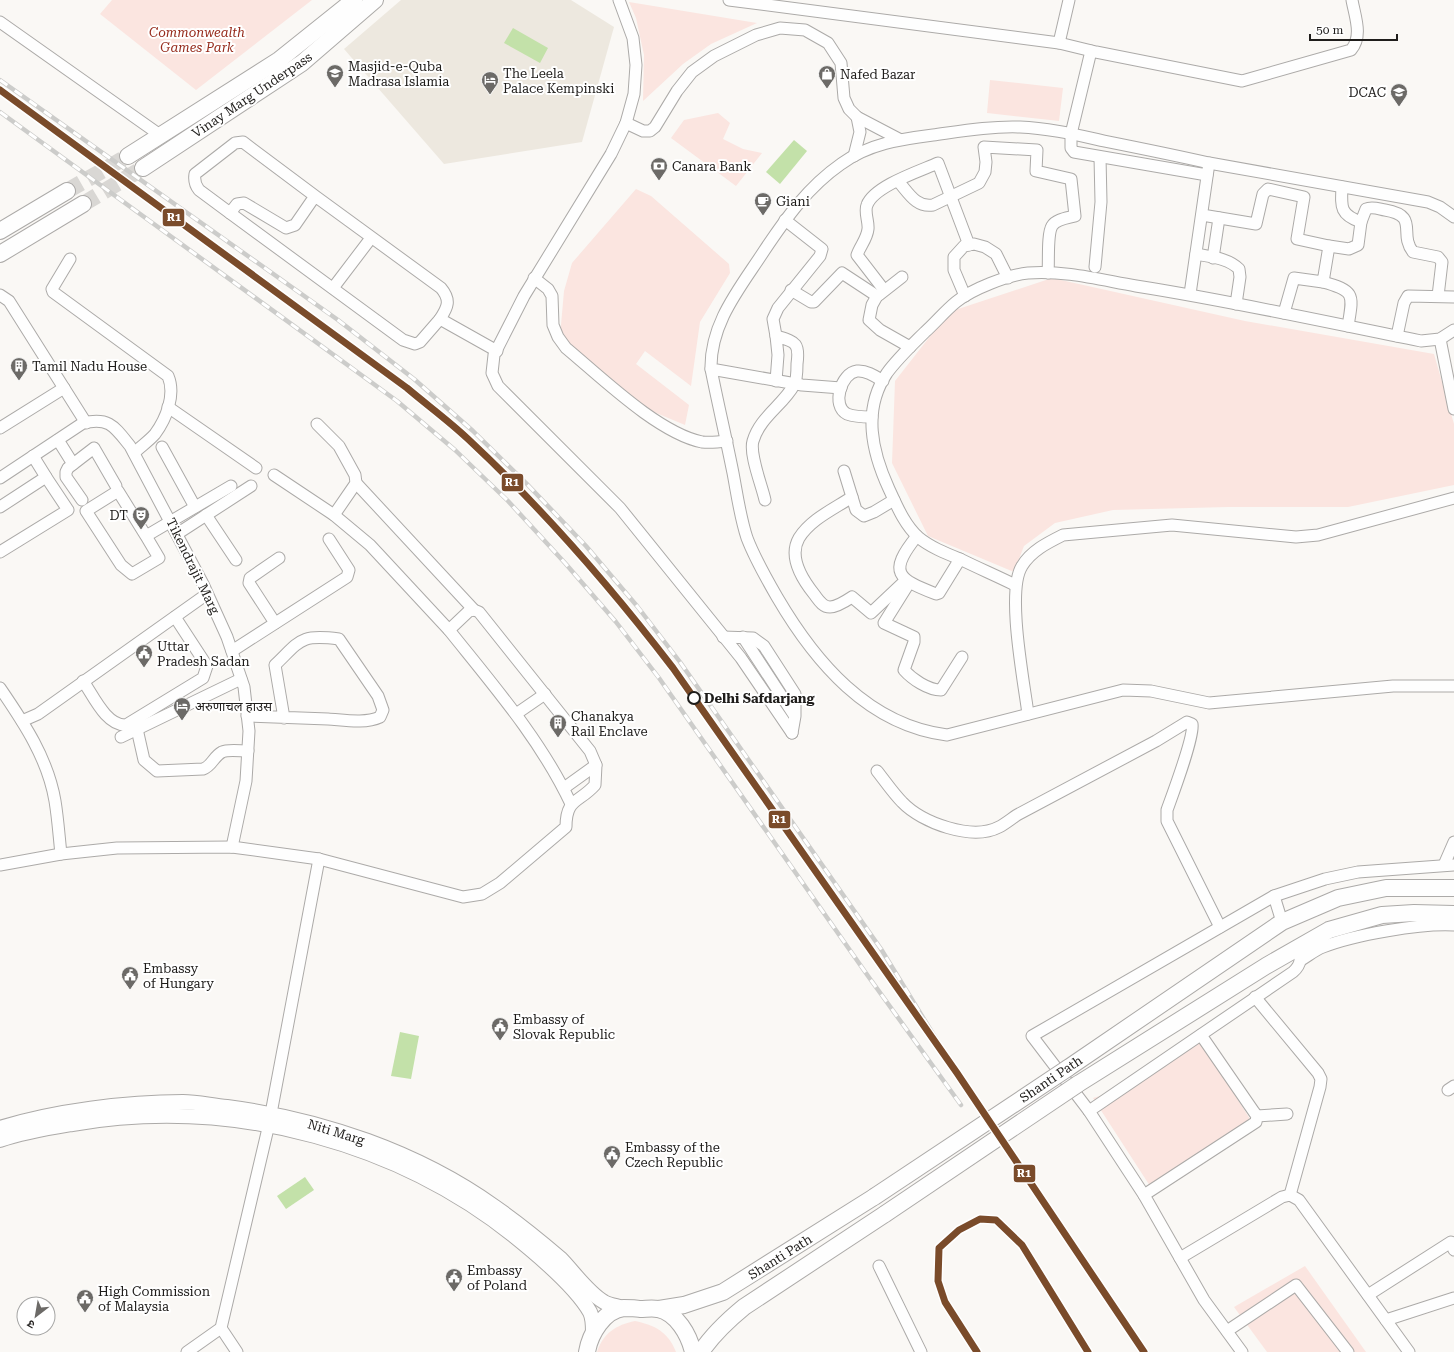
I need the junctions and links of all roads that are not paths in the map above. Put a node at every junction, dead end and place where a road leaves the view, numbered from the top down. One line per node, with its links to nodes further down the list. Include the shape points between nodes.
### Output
1 (354, 0): 13 (main road, Vinay Marg Underpass, via 279,60)
2 (375, 0): 19 (main road, Vinay Marg Underpass, via 302,63)
3 (619, 0): 11 (street, via 633,38 636,65 634,94)
4 (729, 0): 8 (street)
5 (1069, 0): 8 (street)
6 (1352, 0): 9 (street, via 1358,34 1357,43 1351,50 1242,81)
7 (0, 22): 13 (street)
8 (1059, 43): 9 (street)
9 (1092, 51): 12 (street)
10 (857, 117): 11 (street, via 844,98 841,63 828,43 805,30 780,28 756,35 714,56 692,72 650,131 643,131); 14 (street); 16 (street, via 860,132)
11 (626, 123): 44 (street, via 611,154)
12 (1071, 134): 14 (street, via 1022,127 988,127); 17 (street, via 1071,148 1074,152); 18 (street)
13 (160, 135): 15 (main road, Vinay Marg Underpass)
14 (899, 139): 16 (street)
15 (128, 156)
16 (854, 156): 31 (street, via 820,180)
17 (1100, 157): 20 (street); 41 (street, via 1101,202)
18 (1209, 163): 20 (street); 22 (street)
19 (143, 168)
20 (1208, 175): 28 (street)
21 (898, 181): 25 (street, via 918,204 925,207); 25 (street, via 938,163); 49 (street, via 886,186 867,204 868,230 857,255)
22 (1342, 187): 29 (street, via 1428,202 1440,206); 32 (street, via 1343,210 1349,218)
23 (67, 191): 33 (main road)
24 (315, 196): 27 (street, via 295,224 290,227 281,226 244,203 237,204); 27 (street, via 243,142 235,143 194,178 199,190); 34 (street)
25 (950, 196): 35 (street); 42 (street, via 979,183 985,172 984,147 1037,150 1036,171 1071,179 1075,206 1075,216 1052,226)
26 (83, 204): 37 (main road)
27 (230, 213): 47 (street)
28 (1202, 215): 30 (street); 38 (street)
29 (1454, 217)
30 (1219, 218): 36 (street, via 1256,224 1263,194 1268,189 1304,197 1297,239); 39 (street)
31 (785, 220): 48 (street, via 822,249 820,256); 65 (street, via 727,307 714,342)
32 (1361, 222): 36 (street, via 1358,246 1349,249); 53 (street, via 1366,209 1370,207 1403,215 1407,222 1409,247 1413,252 1438,257 1442,262)
33 (0, 231)
34 (371, 238): 47 (street); 57 (street, via 441,288 449,302)
35 (969, 245): 45 (street, via 985,247 996,254); 52 (street, via 964,246 954,258 954,270)
36 (1329, 246): 46 (street)
37 (0, 254)
38 (1196, 254): 39 (street); 50 (street)
39 (1213, 258): 55 (street, via 1234,264 1239,269)
40 (70, 259): 71 (street, via 52,289 53,292 168,376 171,383)
41 (1095, 267)
42 (1048, 273): 45 (street, via 1027,273); 50 (street)
43 (902, 277): 49 (street)
44 (534, 278): 64 (street); 78 (street, via 548,289 552,296 553,325 566,348 670,430 704,442)
45 (1008, 278): 52 (street)
46 (1323, 282): 56 (street, via 1294,278); 58 (street, via 1340,287 1350,296)
47 (333, 288): 57 (street, via 410,343 420,342)
48 (791, 290): 49 (street, via 814,302 842,273); 60 (street, via 773,319)
49 (881, 293): 63 (street, via 872,305 869,320 880,330)
50 (1190, 294): 55 (street)
51 (0, 295): 69 (street, via 9,301)
52 (965, 296): 63 (street)
53 (1438, 296): 54 (street); 61 (street, via 1408,296 1404,303)
54 (1454, 297)
55 (1236, 304): 56 (street)
56 (1284, 313): 58 (street)
57 (440, 319): 64 (street)
58 (1348, 326): 61 (street)
59 (1454, 330): 62 (street)
60 (776, 336): 66 (street); 68 (street, via 797,345 799,351)
61 (1397, 336): 62 (street, via 1421,341)
62 (1440, 339): 72 (street)
63 (910, 347): 67 (street)
64 (497, 351): 117 (street, via 492,373 498,386 620,508)
65 (711, 369): 66 (street); 78 (street)
66 (776, 381): 68 (street)
67 (883, 381): 70 (street, via 868,373 856,371 846,377); 73 (street, via 876,396)
68 (795, 384): 70 (street); 95 (street, via 763,421 753,441)
69 (64, 388): 74 (street); 76 (street)
70 (841, 388): 73 (street, via 838,401 846,414)
71 (168, 407): 80 (street, via 154,435); 83 (street)
72 (1454, 409)
73 (872, 417): 96 (street, via 873,445 879,467)
74 (86, 423): 77 (street, Tikendrajit Marg); 80 (street, Tikendrajit Marg, via 97,420 107,422 116,428)
75 (317, 424): 88 (street, via 339,446 355,475)
76 (0, 428)
77 (58, 440): 81 (street, Tikendrajit Marg); 82 (street)
78 (727, 441): 126 (street, via 747,536 764,575 800,634 828,670 846,687 882,713 929,733 958,733)
79 (162, 447): 98 (street)
80 (134, 453): 101 (street, Tikendrajit Marg)
81 (33, 456): 86 (street); 87 (street, Tikendrajit Marg)
82 (73, 464): 89 (street, via 94,448); 94 (street, via 66,472 66,476)
83 (256, 468)
84 (844, 471): 92 (street)
85 (274, 475): 100 (street)
86 (46, 477): 97 (street); 106 (street, via 68,510)
87 (0, 478)
88 (356, 483): 100 (street); 113 (street)
89 (116, 486)
90 (231, 486): 98 (street)
91 (251, 486): 99 (street)
92 (852, 497): 96 (street, via 856,510 864,516); 110 (street, via 813,523 799,538 795,548 802,578 821,603 829,607 852,597 871,613)
93 (1454, 498): 111 (street, via 1318,535 1296,537 1172,525 1063,536 1032,553 1021,567)
94 (82, 500)
95 (765, 500)
96 (894, 500): 104 (street, via 905,522)
97 (0, 507)
98 (195, 507): 101 (street)
99 (206, 515): 102 (street); 109 (street)
100 (334, 515): 116 (street, via 370,546)
101 (171, 522): 102 (street, Tikendrajit Marg); 103 (street)
102 (177, 534): 112 (street, Tikendrajit Marg)
103 (146, 536): 103 (street, via 159,558 132,574 121,565 86,511 118,491)
104 (917, 536): 108 (street, via 931,546); 110 (street, via 899,566 901,575)
105 (329, 539): 115 (street, via 349,570 347,576)
106 (0, 552)
107 (278, 558): 115 (street, via 250,578 249,583)
108 (960, 559): 110 (street, via 940,593 936,594); 111 (street)
109 (236, 560)
110 (907, 581): 119 (street, via 884,623 914,637 904,670 911,677 935,690 941,690)
111 (1015, 585): 126 (street, via 1014,604)
112 (207, 594): 114 (street); 118 (street, Tikendrajit Marg)
113 (474, 610): 116 (street, via 469,611); 124 (street, via 480,612)
114 (175, 617): 121 (street); 121 (street, via 207,666 203,678 126,725 109,719)
115 (275, 623): 118 (street)
116 (449, 630): 125 (street)
117 (724, 637): 117 (street, via 741,658 792,733 795,716 743,637)
118 (232, 651): 120 (street, Tikendrajit Marg)
119 (962, 657)
120 (241, 679): 127 (street, Tikendrajit Marg); 130 (street)
121 (83, 681): 129 (street, via 38,714)
122 (1454, 686): 126 (street, via 1393,686 1209,703 1151,691 1123,690)
123 (0, 688): 129 (street)
124 (545, 694): 125 (street); 133 (street, via 590,751)
125 (516, 714): 135 (street)
126 (1028, 714)
127 (247, 716): 128 (street); 132 (street, Tikendrajit Marg)
128 (284, 718): 128 (street, via 375,720 380,717 383,710 378,696 339,639 317,636 301,640 275,665)
129 (22, 721): 139 (street, via 44,763 55,801)
130 (137, 729): 131 (street); 132 (street, via 144,760 158,771 203,769 210,767 223,751)
131 (121, 737)
132 (248, 751): 138 (street, Tikendrajit Marg, via 246,781)
133 (596, 765): 135 (street); 136 (street, via 596,785)
134 (877, 771): 148 (street, via 908,807 943,826 972,833 998,828 1186,722 1192,724 1193,728 1167,810 1167,821)
135 (564, 788): 136 (street)
136 (571, 804): 140 (street, via 566,817 566,827 500,883 482,894 463,897 443,893)
137 (1454, 842): 142 (street)
138 (232, 847): 139 (street, via 117,848); 140 (street)
139 (61, 854): 141 (street)
140 (319, 859): 155 (street)
141 (0, 865)
142 (1449, 865): 144 (street, via 1358,872 1325,879)
143 (1454, 888): 146 (main road, Shanti Path, via 1379,890 1338,898)
144 (1274, 896): 146 (street); 148 (street)
145 (1454, 914): 149 (main road, Shanti Path, via 1382,915 1329,930)
146 (1282, 922): 166 (main road, Shanti Path, bridge, via 874,1197 723,1292 684,1305)
147 (1454, 924): 149 (street, via 1418,927 1351,939)
148 (1220, 927): 152 (street, via 1032,1036)
149 (1300, 953): 150 (street, via 1299,966 1293,972); 175 (main road, Shanti Path, bridge, via 1078,1084 744,1307 726,1322)
150 (1255, 996): 151 (street); 159 (street, via 1321,1079)
151 (1201, 1035): 152 (street); 154 (street)
152 (1089, 1111): 158 (street)
153 (1287, 1114): 154 (street)
154 (1257, 1116): 158 (street, via 1251,1127)
155 (269, 1119): 156 (street, Niti Marg, via 184,1102 103,1108 54,1115); 157 (street, Niti Marg, via 137,1116 92,1120); 165 (street, Niti Marg, via 348,1135 440,1172 523,1227 603,1302); 168 (street); 170 (street, Niti Marg, via 403,1167 482,1212 554,1269 591,1314)
156 (0, 1128)
157 (0, 1140)
158 (1144, 1195): 161 (street)
159 (1290, 1195): 161 (street, via 1282,1196); 163 (street, via 1298,1200)
160 (1454, 1250): 163 (street, via 1451,1242)
161 (1180, 1258): 169 (street, via 1204,1300)
162 (879, 1266): 176 (street)
163 (1368, 1296): 167 (street)
164 (1454, 1298): 167 (street)
165 (623, 1308): 166 (main road, Shanti Path); 170 (main road, via 606,1317)
166 (659, 1309): 174 (main road, via 668,1313 682,1327 688,1335)
167 (1386, 1320): 179 (street)
168 (221, 1328): 171 (street); 172 (street)
169 (1227, 1331): 177 (street); 178 (street, via 1296,1285)
170 (593, 1332): 173 (main road)
171 (187, 1352)
172 (237, 1352)
173 (587, 1352)
174 (693, 1352)
175 (701, 1352)
176 (921, 1352)
177 (1242, 1352)
178 (1348, 1352)
179 (1409, 1352)

